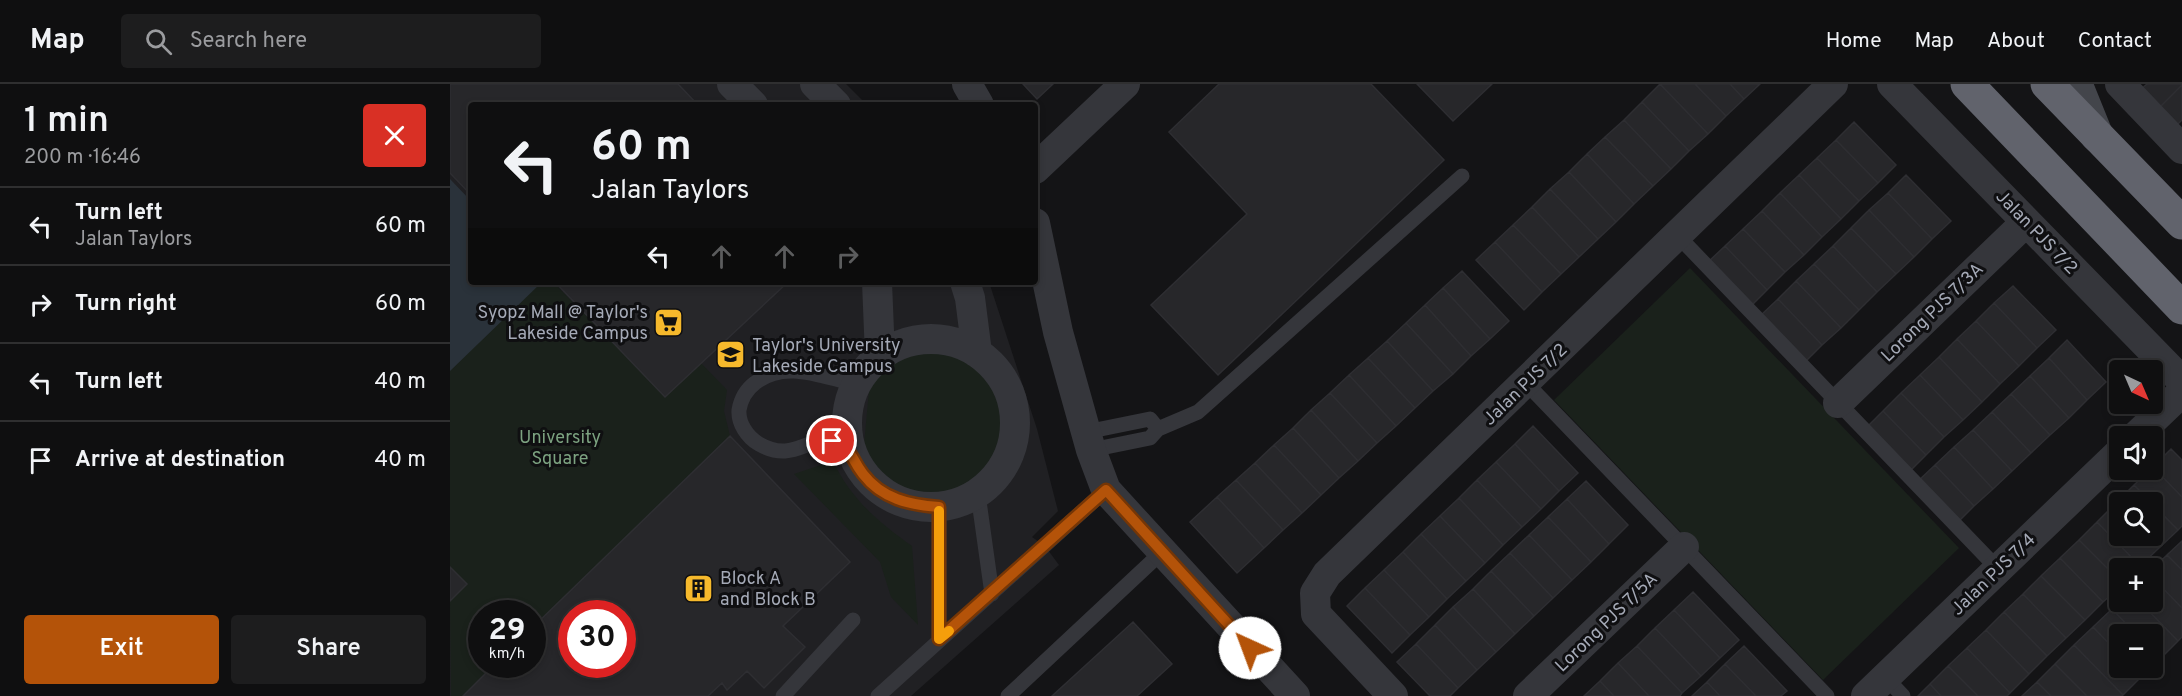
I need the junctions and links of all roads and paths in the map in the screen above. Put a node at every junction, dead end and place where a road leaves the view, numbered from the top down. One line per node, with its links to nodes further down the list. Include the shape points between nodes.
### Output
1 (732, 84): 11 (street)
2 (814, 84): 12 (street)
3 (967, 84): 13 (street)
4 (1125, 84): 16 (street)
5 (1833, 84): 20 (street, Jalan PJS 7/2)
6 (1892, 84): 18 (street, Jalan PJS 7/2)
7 (1967, 84): 24 (highway)
8 (2047, 84): 14 (highway)
9 (2076, 84): 14 (main road)
10 (2120, 84): 15 (street)
11 (750, 102)
12 (833, 102)
13 (977, 102)
14 (2097, 136): 19 (highway)
15 (2182, 149)
16 (1038, 166)
17 (1462, 176): 33 (lane, via 1198,412 1158,429 1150,419)
18 (2026, 222): 27 (street, Jalan PJS 7/2); 31 (street, Lorong PJS 7/3A)
19 (2182, 223)
20 (1678, 236): 28 (street, Jalan PJS 7/2); 31 (lane)
21 (1038, 237): 33 (street, via 1058,332)
22 (878, 285): 26 (street)
23 (966, 285): 25 (street)
24 (2182, 308)
25 (977, 353): 26 (street, via 954,342 929,339 903,344); 37 (street, via 1006,386 1014,407 1015,429 1010,451 999,471)
26 (880, 356): 29 (street)
27 (2182, 381)
28 (1526, 383): 39 (lane); 50 (street, Jalan PJS 7/2, via 1328,574 1315,593 1316,614)
29 (856, 384): 34 (street, via 846,417); 34 (lane, via 795,370 775,371 750,387 740,403 738,416 746,433 774,450 787,452 832,441)
30 (2182, 392): 32 (street)
31 (1838, 403): 41 (lane)
32 (2146, 426)
33 (1089, 441): 36 (street)
34 (850, 450): 38 (street, via 864,475 885,494 910,505)
35 (2109, 463): 41 (street, Jalan PJS 7/4)
36 (1106, 490): 40 (street); 42 (lane)
37 (978, 494): 38 (street); 42 (lane)
38 (939, 507): 44 (lane)
39 (1684, 547): 51 (street, Lorong PJS 7/5A); 52 (lane)
40 (1161, 554): 48 (lane); 49 (street)
41 (1998, 569): 45 (street, Jalan PJS 7/4)
42 (992, 594): 44 (lane)
43 (853, 620): 46 (lane)
44 (939, 639): 47 (lane)
45 (1885, 690)
46 (783, 696)
47 (878, 696)
48 (1008, 696)
49 (1295, 696)
50 (1393, 696)
51 (1528, 696)
52 (1827, 696)

